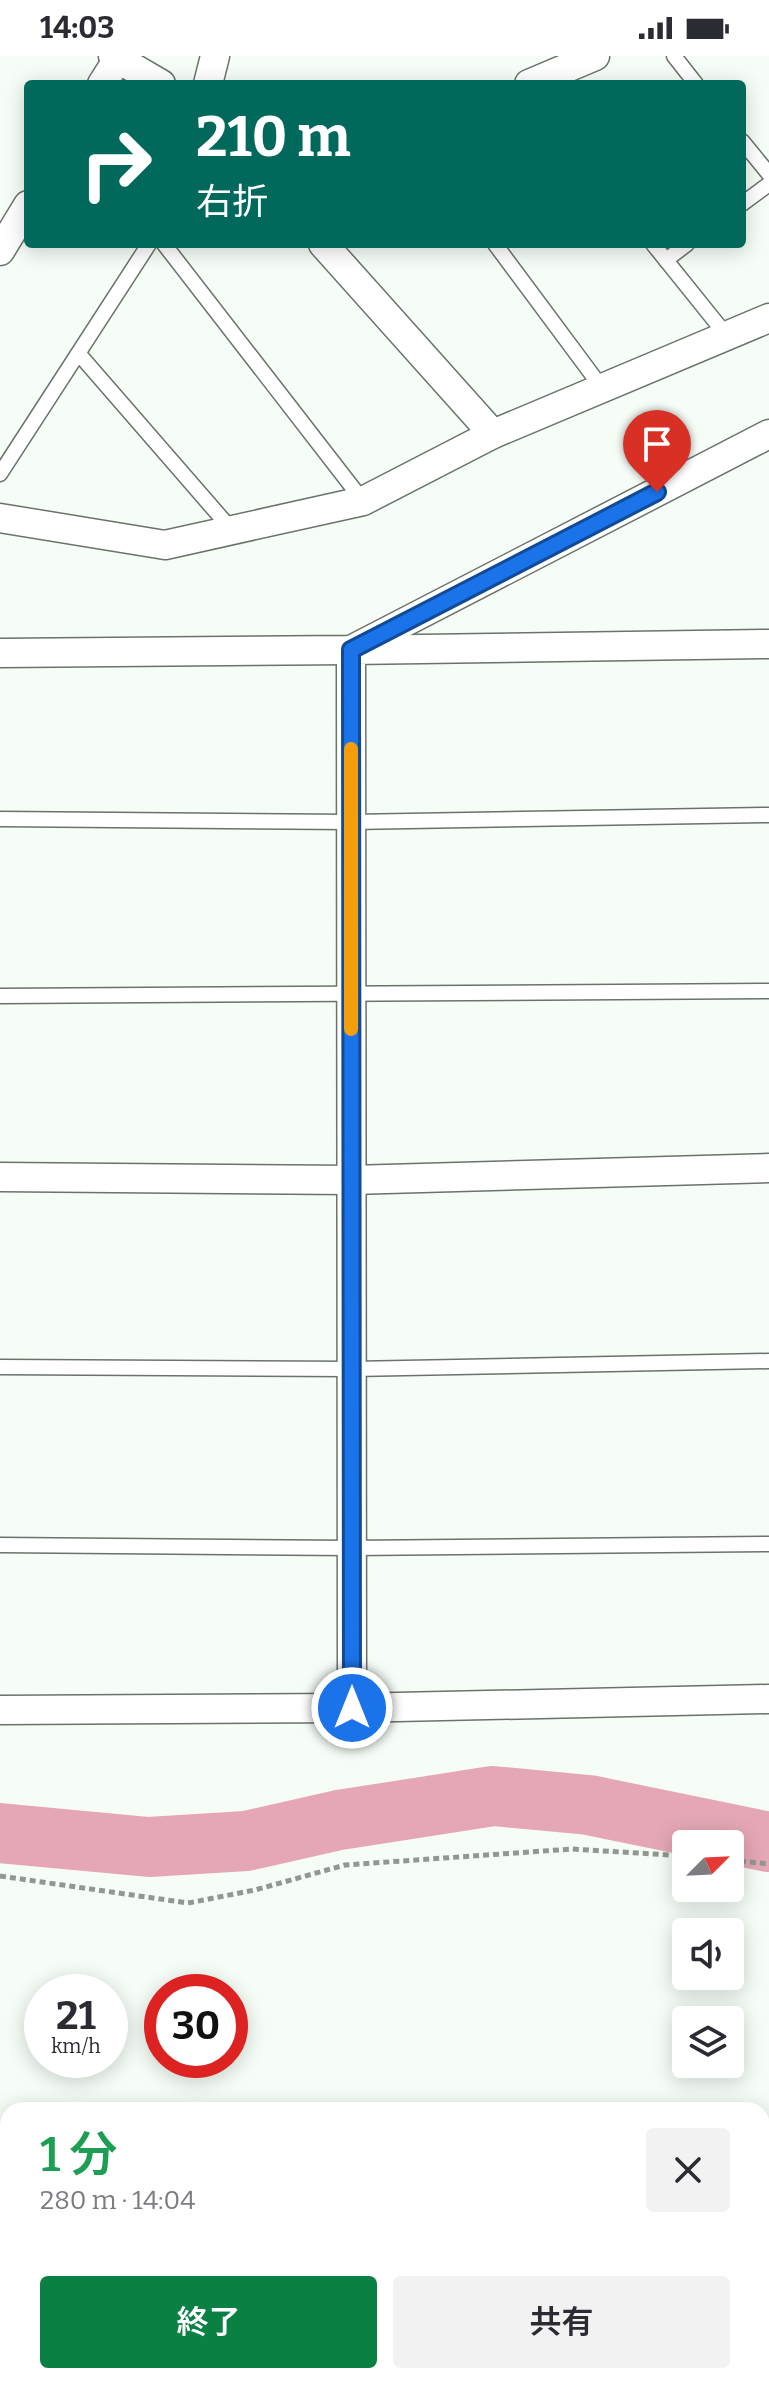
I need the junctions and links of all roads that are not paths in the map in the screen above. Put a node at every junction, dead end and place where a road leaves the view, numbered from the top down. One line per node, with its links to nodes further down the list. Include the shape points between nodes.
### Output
1 (215, 56): 7 (street)
2 (595, 56): 8 (street)
3 (674, 56): 9 (lane)
4 (116, 57): 5 (street); 6 (street)
5 (104, 80)
6 (154, 80)
7 (209, 80)
8 (538, 80)
9 (693, 80)
10 (746, 146): 11 (lane)
11 (769, 174)
12 (769, 184): 13 (lane)
13 (746, 201)
14 (24, 212): 21 (street)
15 (146, 248): 25 (lane)
16 (167, 248): 30 (lane)
17 (327, 248): 27 (street)
18 (498, 248): 26 (lane)
19 (656, 248): 22 (lane)
20 (682, 248): 22 (lane)
21 (0, 251)
22 (666, 260): 24 (lane)
23 (769, 318): 24 (street)
24 (727, 336): 26 (street)
25 (79, 354): 29 (lane); 32 (lane)
26 (602, 388): 27 (street)
27 (493, 434): 30 (street)
28 (769, 434): 34 (street)
29 (0, 474)
30 (363, 501): 32 (street)
31 (0, 518): 32 (street, via 165,545)
32 (231, 529)
33 (769, 644): 34 (street)
34 (351, 650): 35 (street); 38 (street)
35 (0, 653)
36 (769, 815): 38 (lane)
37 (0, 819): 38 (lane)
38 (351, 822): 40 (street)
39 (769, 991): 40 (lane)
40 (351, 992): 41 (lane); 44 (street)
41 (0, 996)
42 (769, 1168): 44 (street)
43 (0, 1177): 44 (street)
44 (351, 1180): 47 (street)
45 (769, 1361): 47 (lane)
46 (0, 1367): 47 (lane)
47 (352, 1369): 50 (street)
48 (769, 1544): 50 (lane)
49 (0, 1545): 50 (lane)
50 (351, 1548): 52 (street)
51 (769, 1699): 52 (street)
52 (352, 1708): 53 (street)
53 (0, 1710)

